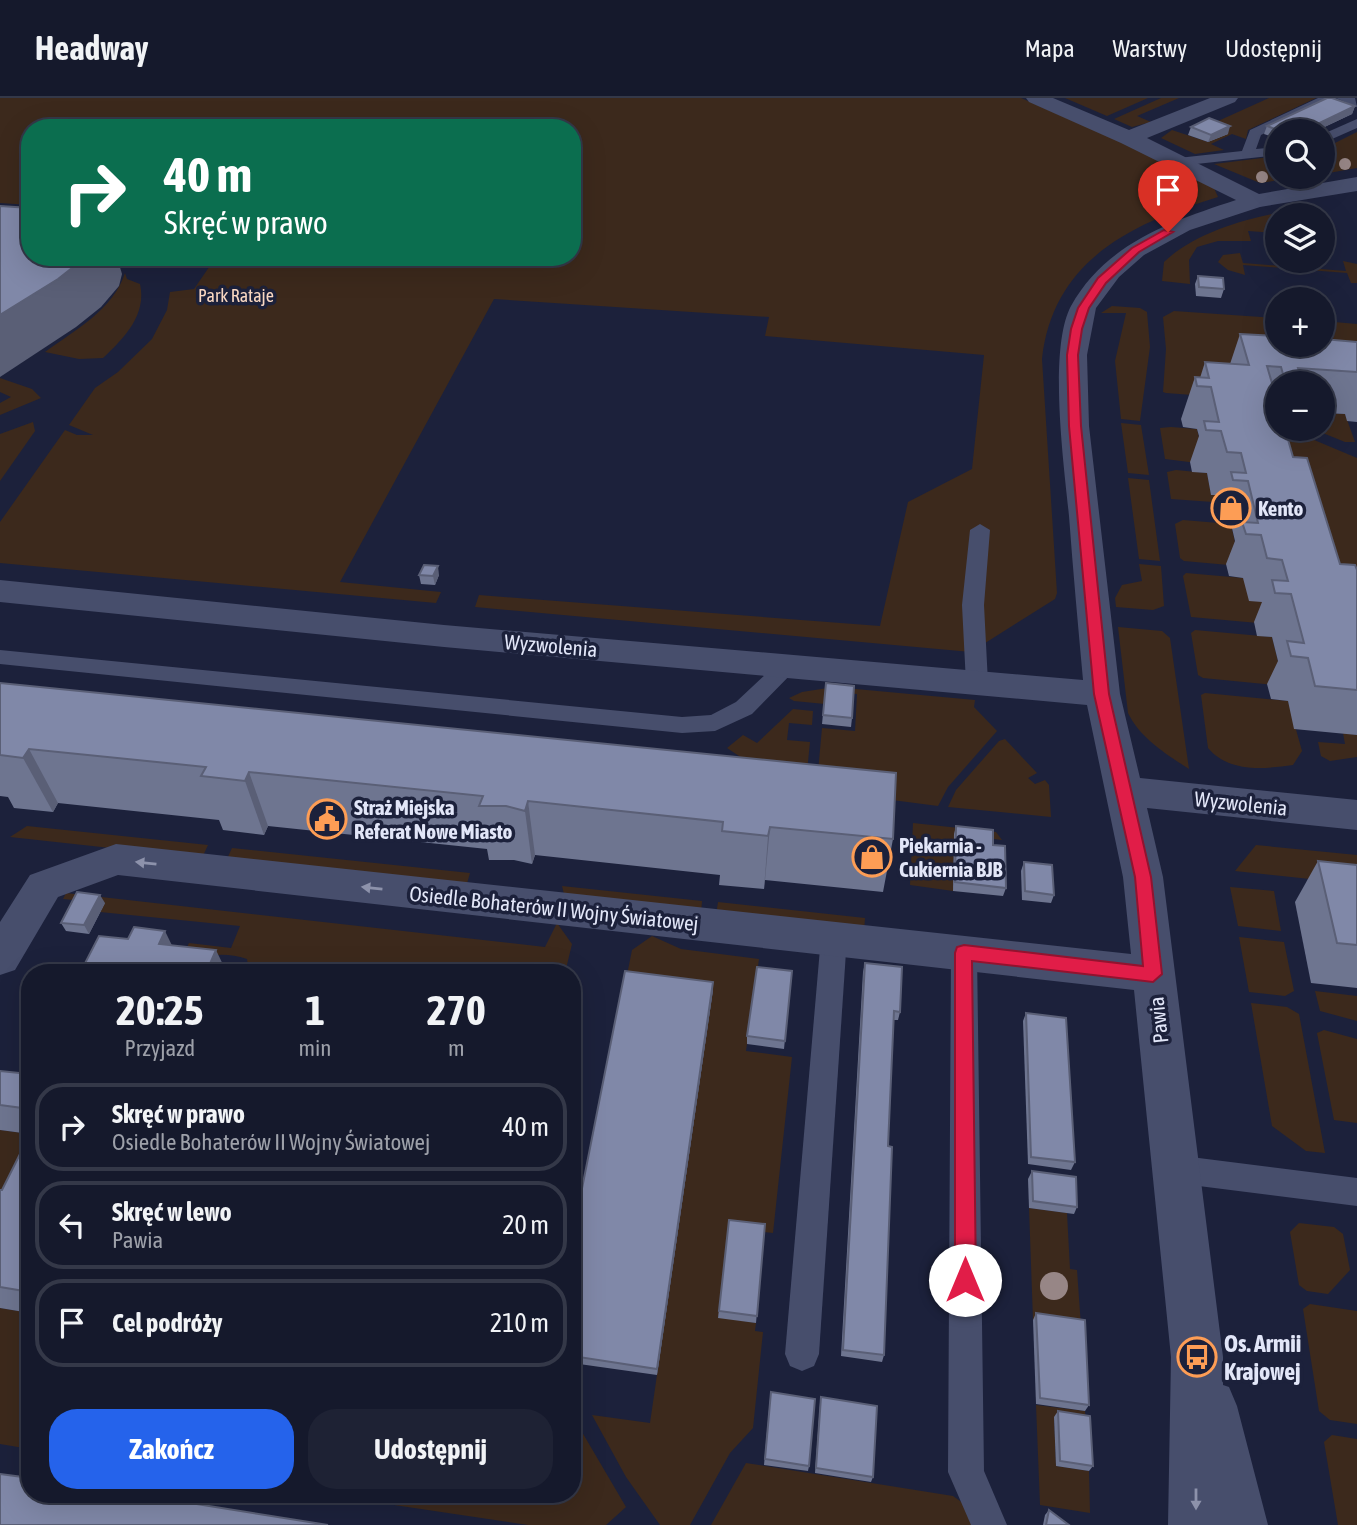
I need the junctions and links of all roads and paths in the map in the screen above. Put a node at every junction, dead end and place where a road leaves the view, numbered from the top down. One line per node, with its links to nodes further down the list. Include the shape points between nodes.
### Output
1 (1036, 98): 8 (street)
2 (1228, 98): 8 (street)
3 (1329, 98): 10 (lane, via 1255,133)
4 (1342, 98): 5 (lane)
5 (1357, 103)
6 (1357, 122): 7 (lane)
7 (1335, 133)
8 (1129, 138): 11 (street)
9 (1265, 153): 10 (lane)
10 (1247, 155): 11 (lane)
11 (1178, 162): 13 (street)
12 (1357, 184): 13 (street, Pawia)
13 (1256, 201): 19 (street, Pawia, via 1182,225 1135,250 1102,281 1083,308 1076,329 1075,426)
14 (980, 530): 18 (lane, via 973,605)
15 (0, 591): 17 (street, Wyzwolenia)
16 (0, 657): 17 (lane, via 682,725 715,723 744,708)
17 (789, 665): 18 (street, Wyzwolenia)
18 (977, 683): 19 (street, Wyzwolenia)
19 (1102, 694): 20 (street, Pawia)
20 (1124, 791): 21 (street, Wyzwolenia); 25 (street, Pawia, via 1143,877)
21 (1357, 815)
22 (834, 937): 23 (street, Osiedle Bohaterów II Wojny Światowej); 24 (street, Osiedle Bohaterów II Wojny Światowej, one-way to 24, via 116,859 44,886); 28 (lane)
23 (964, 953): 25 (street, Osiedle Bohaterów II Wojny Światowej); 30 (lane, via 966,1472)
24 (0, 958)
25 (1153, 974): 26 (street, Pawia)
26 (1175, 1169): 27 (lane); 29 (street, Pawia)
27 (1357, 1192)
28 (802, 1354)
29 (1197, 1357): 31 (street, Pawia, one-way to 31); 32 (street, Pawia)
30 (989, 1525)
31 (1196, 1525)
32 (1240, 1525)

